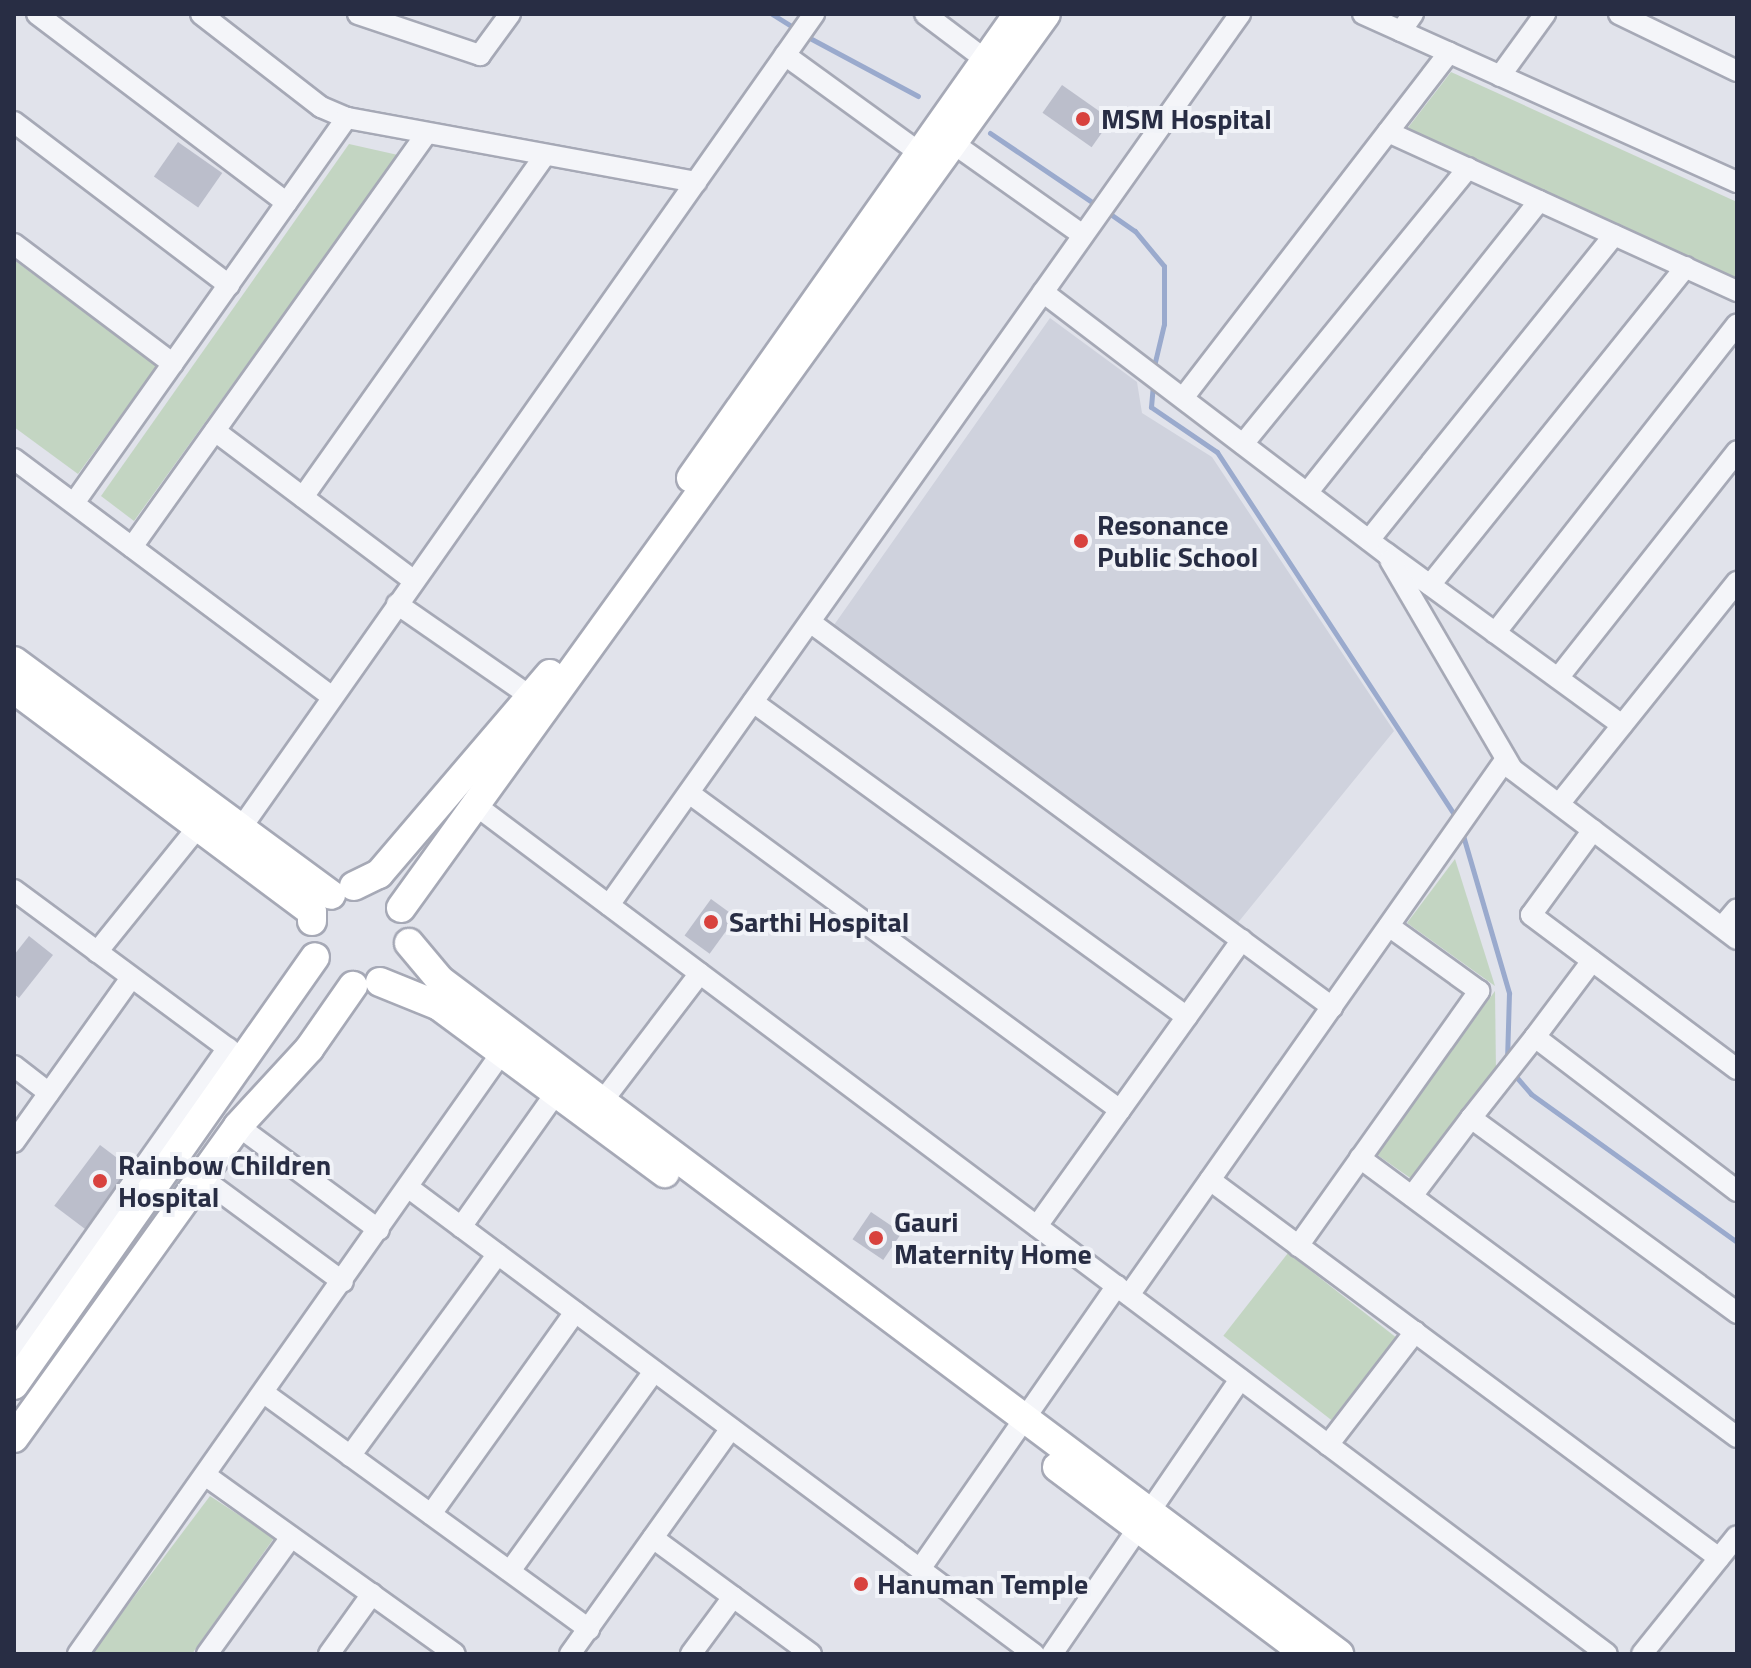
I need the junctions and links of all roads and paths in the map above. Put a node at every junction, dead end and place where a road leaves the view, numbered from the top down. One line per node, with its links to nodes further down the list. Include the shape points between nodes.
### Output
1 (37, 14): 30 (street)
2 (358, 14): 12 (street)
3 (510, 14): 12 (street, via 480,55)
4 (925, 14): 17 (street)
5 (1018, 14): 17 (street)
6 (1046, 14): 17 (street)
7 (1240, 14): 31 (street)
8 (1363, 14): 14 (street)
9 (1545, 14): 19 (street)
10 (1619, 14): 18 (street)
11 (214, 18): 20 (street, via 321,107)
12 (409, 22)
13 (806, 22): 16 (street)
14 (1407, 23): 15 (street)
15 (1449, 53): 19 (street); 22 (street)
16 (785, 55): 24 (street); 27 (street)
17 (995, 66): 24 (street)
18 (1737, 71)
19 (1500, 76): 28 (street)
20 (347, 118): 23 (street); 30 (street)
21 (14, 122): 35 (street)
22 (1388, 132): 26 (street); 40 (street)
23 (427, 133): 25 (street); 41 (street)
24 (936, 148): 31 (street); 61 (street); 67 (street)
25 (545, 155): 27 (street); 46 (street)
26 (1468, 168): 29 (street); 42 (street)
27 (696, 182): 51 (street)
28 (1737, 182)
29 (1539, 201): 32 (street); 45 (street)
30 (287, 203): 35 (street)
31 (1083, 235): 37 (street)
32 (1614, 235): 34 (street); 48 (street)
33 (14, 244): 39 (street)
34 (1686, 267): 36 (street); 53 (street)
35 (229, 285): 39 (street)
36 (1737, 291)
37 (1043, 292): 40 (street); 55 (street)
38 (1737, 324): 56 (street)
39 (173, 364): 47 (street)
40 (1183, 398): 42 (street)
41 (215, 431): 46 (street); 49 (street)
42 (1243, 444): 45 (street)
43 (1737, 451): 58 (street)
44 (14, 459): 47 (street)
45 (1307, 493): 48 (street)
46 (303, 497): 51 (street)
47 (74, 503): 49 (street)
48 (1369, 540): 50 (street)
49 (132, 547): 60 (street)
50 (1386, 553): 53 (street); 64 (street)
51 (414, 581): 54 (street)
52 (1737, 582): 63 (street)
53 (1430, 585): 56 (street)
54 (397, 604): 60 (street); 61 (street)
55 (810, 622): 62 (street); 79 (street)
56 (1495, 633): 58 (street)
57 (14, 661): 70 (street)
58 (1558, 678): 63 (street)
59 (14, 689): 68 (street)
60 (332, 697): 70 (street)
61 (533, 698): 72 (street, via 379,874)
62 (753, 702): 65 (street); 88 (street)
63 (1622, 725): 66 (street)
64 (1506, 759): 66 (street); 77 (street)
65 (689, 793): 73 (street); 97 (street)
66 (1559, 804): 69 (street)
67 (478, 807): 73 (street); 74 (street)
68 (198, 827): 70 (street); 81 (street)
69 (1593, 830): 78 (street); 83 (street, via 1531,915)
70 (233, 839): 72 (street); 76 (street, via 312,912)
71 (14, 890): 81 (street)
72 (342, 891): 74 (street, via 371,887); 76 (street)
73 (609, 905): 84 (street)
74 (401, 908): 80 (street)
75 (1737, 909): 78 (street)
76 (312, 921): 82 (street)
77 (1389, 926): 87 (street); 101 (street, via 1479,991)
78 (1730, 933)
79 (1242, 940): 87 (street); 88 (street)
80 (409, 943): 86 (street, via 394,973); 90 (street)
81 (97, 952): 85 (street)
82 (315, 957): 86 (street, via 330,977); 91 (street)
83 (1592, 961): 89 (street); 93 (street)
84 (700, 973): 96 (street); 107 (street)
85 (131, 978): 91 (street); 94 (street)
86 (366, 984): 90 (street, via 423,996); 99 (street)
87 (1332, 1007): 103 (street)
88 (1187, 1017): 97 (street)
89 (1535, 1037): 98 (street); 105 (street)
90 (508, 1044): 95 (street); 96 (street); 104 (street)
91 (235, 1053): 117 (street); 120 (street)
92 (14, 1066): 94 (street)
93 (1737, 1069)
94 (49, 1093): 100 (street)
95 (556, 1093): 96 (street); 108 (street)
96 (596, 1109): 122 (street)
97 (1120, 1110): 107 (street)
98 (1471, 1118): 106 (street); 115 (street)
99 (238, 1126): 102 (street); 109 (street)
100 (14, 1142)
101 (1360, 1158): 106 (street); 110 (street)
102 (202, 1178): 112 (street); 125 (street)
103 (1210, 1180): 110 (street); 113 (street)
104 (409, 1188): 108 (street); 109 (street)
105 (1737, 1191)
106 (1412, 1196): 124 (street)
107 (1037, 1226): 113 (street)
108 (461, 1227): 111 (street)
109 (379, 1230): 112 (street)
110 (1298, 1246): 116 (street)
111 (498, 1254): 114 (street); 127 (street)
112 (343, 1282): 121 (street)
113 (1123, 1291): 119 (street); 122 (street)
114 (575, 1312): 118 (street); 129 (street)
115 (1737, 1313)
116 (1415, 1332): 126 (street); 134 (street)
117 (14, 1351)
118 (654, 1371): 123 (street); 136 (street)
119 (1240, 1379): 126 (street); 130 (street)
120 (14, 1385)
121 (264, 1393): 127 (street); 128 (street)
122 (1017, 1425): 130 (street); 135 (street)
123 (731, 1428): 133 (street); 135 (street)
124 (1737, 1437)
125 (14, 1438)
126 (1328, 1445): 151 (street)
127 (350, 1456): 129 (street)
128 (205, 1475): 132 (street); 141 (street)
129 (431, 1514): 136 (street)
130 (1143, 1520): 148 (street); 149 (street); 150 (street)
131 (1737, 1536): 134 (street)
132 (291, 1537): 137 (street); 142 (street)
133 (653, 1538): 138 (street); 139 (street)
134 (1719, 1558): 152 (street)
135 (920, 1569): 147 (street)
136 (510, 1571): 139 (street)
137 (372, 1594): 143 (street); 144 (street)
138 (733, 1597): 140 (street); 146 (street)
139 (589, 1629): 145 (street)
140 (809, 1653)
141 (78, 1654)
142 (207, 1654)
143 (329, 1654)
144 (455, 1654)
145 (570, 1654)
146 (691, 1654)
147 (1034, 1654)
148 (1052, 1654)
149 (1306, 1654)
150 (1339, 1654)
151 (1607, 1654)
152 (1642, 1654)

